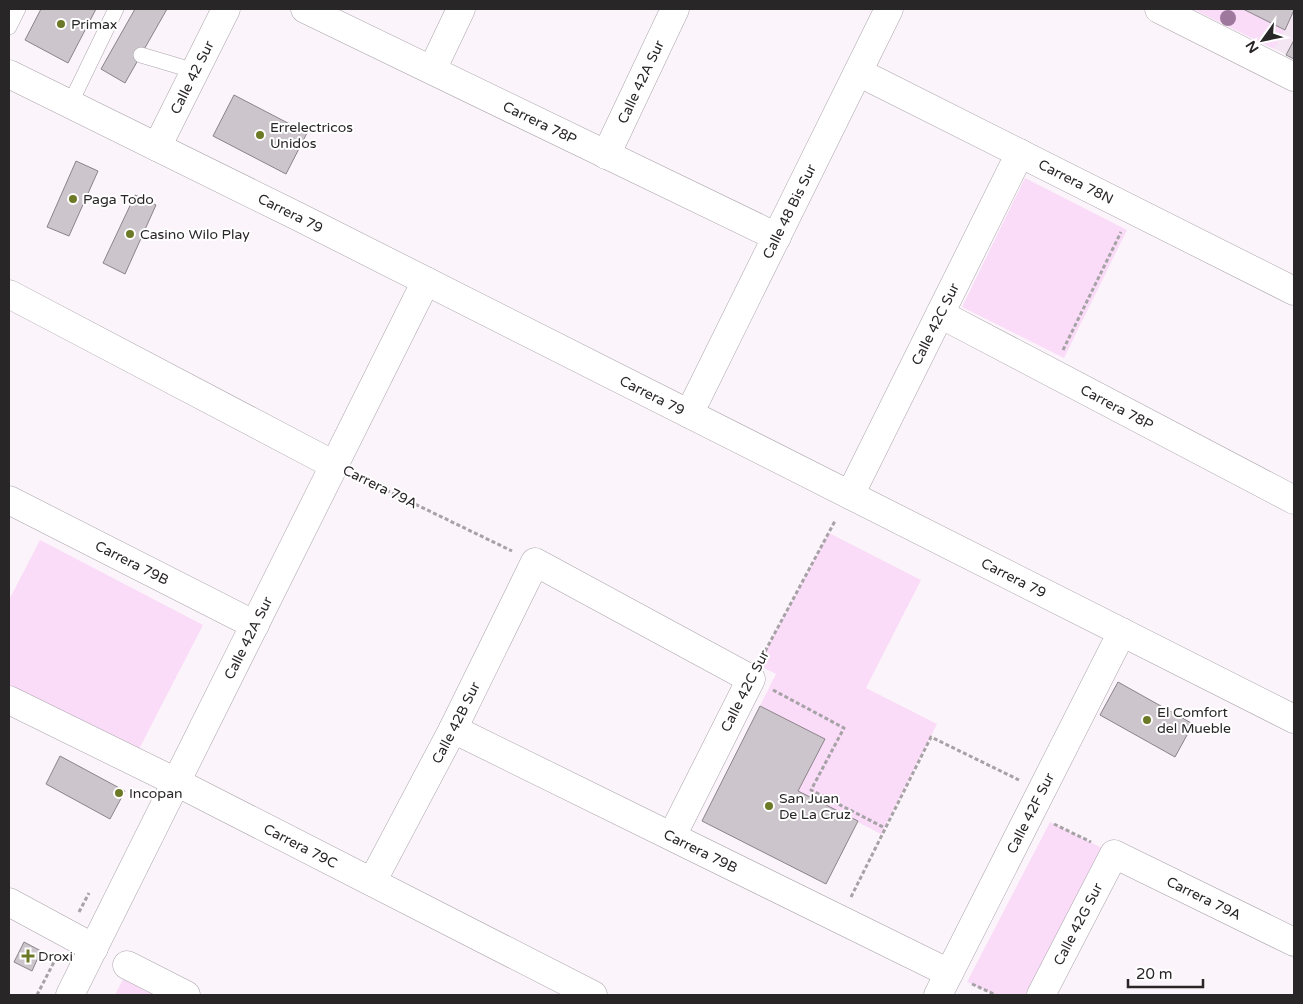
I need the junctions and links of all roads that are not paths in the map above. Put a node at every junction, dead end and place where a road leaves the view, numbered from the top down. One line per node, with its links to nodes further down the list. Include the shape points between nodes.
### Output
1 (18, 9): 9 (lane)
2 (116, 9): 16 (lane, via 106,45)
3 (226, 9): 12 (street, Calle 42 Sur)
4 (305, 9): 11 (street, Carrera 78P)
5 (461, 9): 11 (street)
6 (675, 9): 19 (street, Calle 42A Sur)
7 (889, 9): 13 (street, Calle 48 Bis Sur)
8 (1160, 9): 15 (street)
9 (9, 27)
10 (141, 55): 12 (lane)
11 (432, 70): 19 (street, Carrera 78P)
12 (195, 71): 17 (street, Calle 42 Sur)
13 (858, 72): 18 (street, Carrera 78N); 20 (street, Calle 48 Bis Sur)
14 (9, 74): 16 (street, Carrera 79)
15 (1294, 77)
16 (70, 104): 17 (street, Carrera 79)
17 (157, 147): 21 (street, Carrera 79)
18 (1020, 153): 22 (street, Carrera 78N); 24 (street, Calle 42C Sur)
19 (606, 155): 20 (street, Carrera 78P)
20 (777, 236): 25 (street, Calle 48 Bis Sur)
21 (426, 281): 25 (street, Carrera 79); 26 (street, Calle 42A Sur)
22 (1294, 291)
23 (9, 294): 26 (street, Carrera 79A)
24 (940, 314): 27 (street, Calle 42C Sur); 29 (street, Carrera 78P)
25 (690, 414): 27 (street, Carrera 79)
26 (334, 465): 30 (street, Calle 42A Sur)
27 (850, 495): 31 (street, Carrera 79)
28 (9, 500): 30 (street, Carrera 79B)
29 (1294, 500)
30 (255, 625): 36 (street, Calle 42A Sur)
31 (1122, 632): 34 (street, Carrera 79); 44 (street, Calle 42F Sur)
32 (751, 679): 35 (street, Calle 42B Sur, via 535,562); 37 (street, Calle 42C Sur)
33 (9, 700): 36 (street, Carrera 79C)
34 (1294, 719)
35 (452, 729): 37 (street, Carrera 79B); 39 (street, Calle 42B Sur)
36 (176, 782): 39 (street, Carrera 79C); 42 (street, Calle 42A Sur)
37 (672, 836): 44 (street, Carrera 79B, via 840,919)
38 (1114, 854): 41 (street, Carrera 79A); 48 (street, Calle 42G Sur)
39 (372, 882): 47 (street, Carrera 79C)
40 (9, 902): 42 (street)
41 (1294, 942)
42 (94, 948): 45 (street, Calle 42A Sur)
43 (127, 965): 46 (street)
44 (944, 984)
45 (70, 995)
46 (186, 995)
47 (593, 995)
48 (1041, 995)

